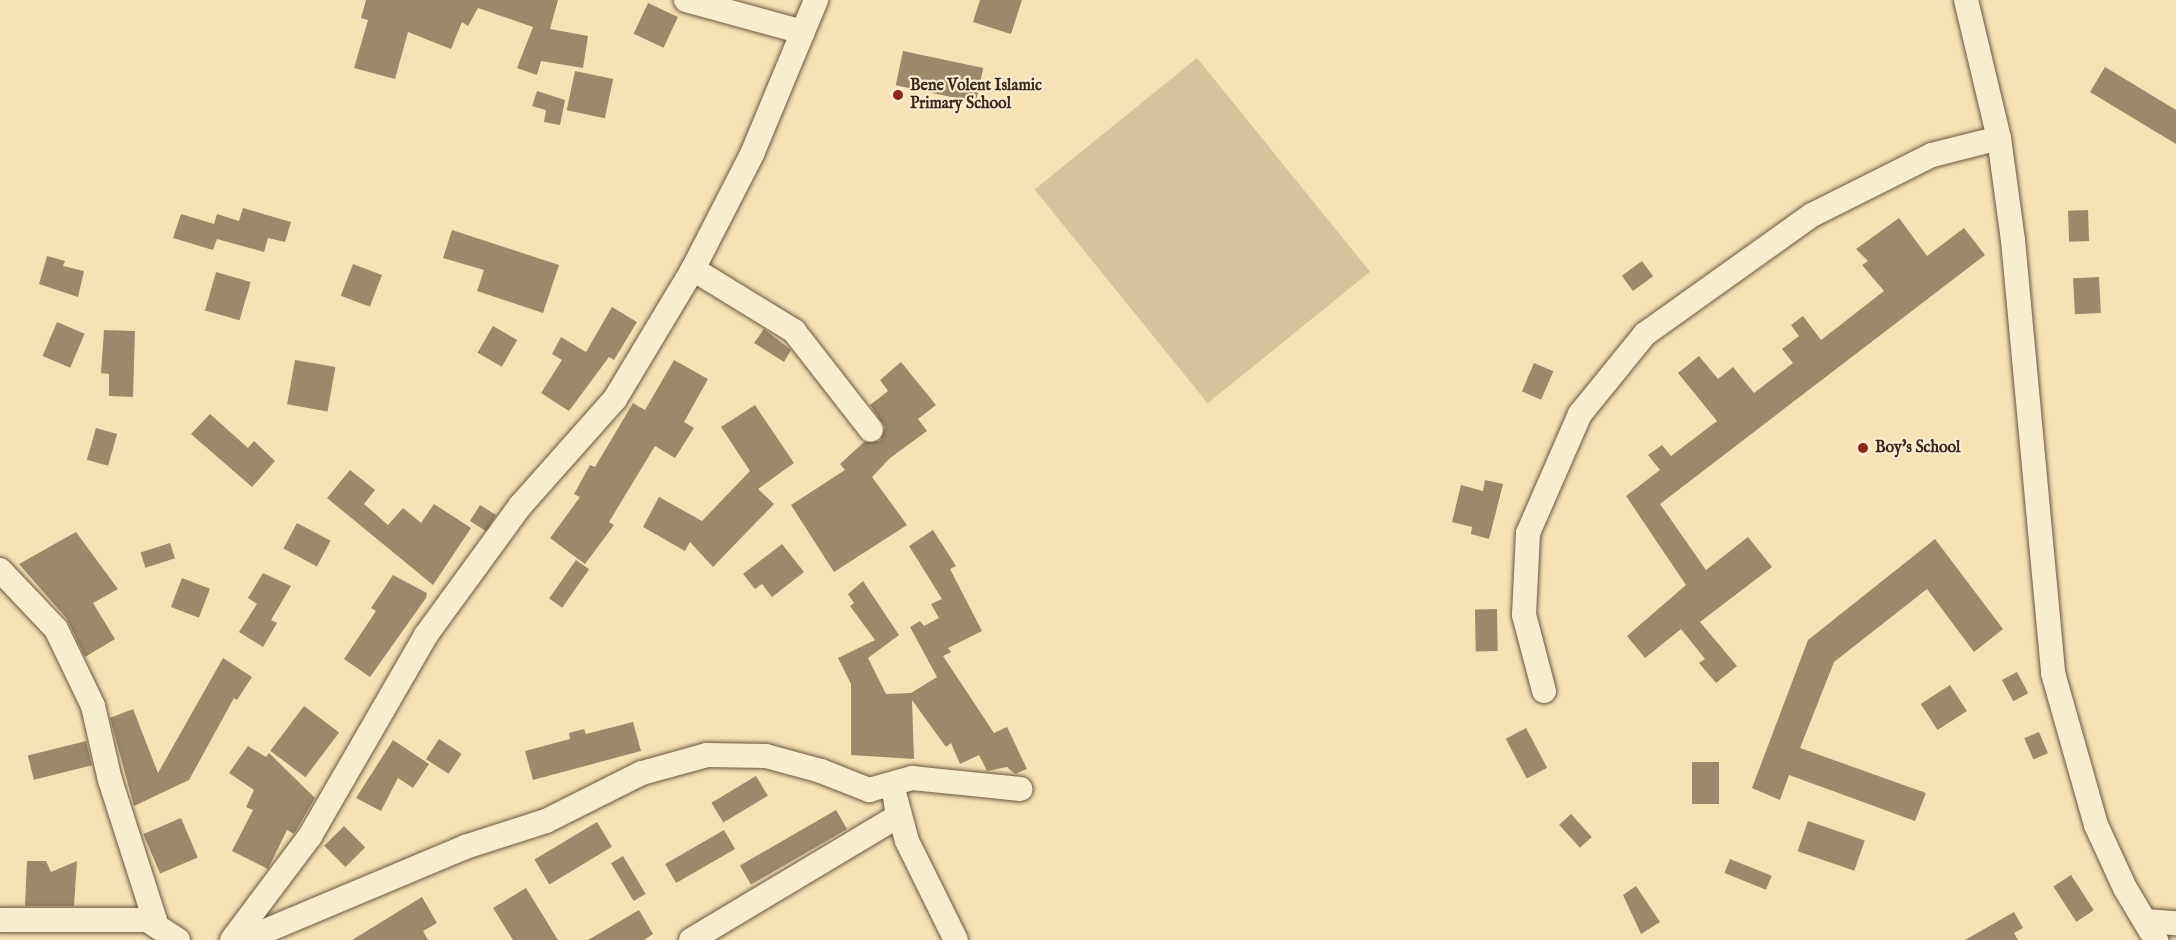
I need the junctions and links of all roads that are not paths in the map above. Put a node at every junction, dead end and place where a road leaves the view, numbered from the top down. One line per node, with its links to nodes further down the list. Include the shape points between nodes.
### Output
1 (686, 0): 4 (street)
2 (816, 0): 4 (street)
3 (1966, 0): 5 (street)
4 (803, 32): 6 (street, via 752,154)
5 (1999, 138): 9 (street, via 1932,155 1812,215 1645,334 1580,414 1528,533 1524,615); 15 (street, via 2013,240 2053,673 2096,825)
6 (693, 269): 7 (street, via 794,331); 17 (street, via 615,399 520,507 426,635 310,836)
7 (871, 430)
8 (0, 570): 14 (street, via 56,629 93,706 113,790)
9 (1544, 691)
10 (893, 786): 11 (street, via 912,778); 18 (street, via 869,790 766,756 707,755 642,773 546,821 465,847); 19 (street, via 898,816); 20 (street, via 907,841)
11 (1020, 789)
12 (0, 920): 14 (street, via 147,920)
13 (2176, 923): 15 (street)
14 (158, 926): 16 (street)
15 (2151, 931)
16 (178, 940)
17 (232, 940)
18 (244, 940)
19 (691, 940)
20 (956, 940)

